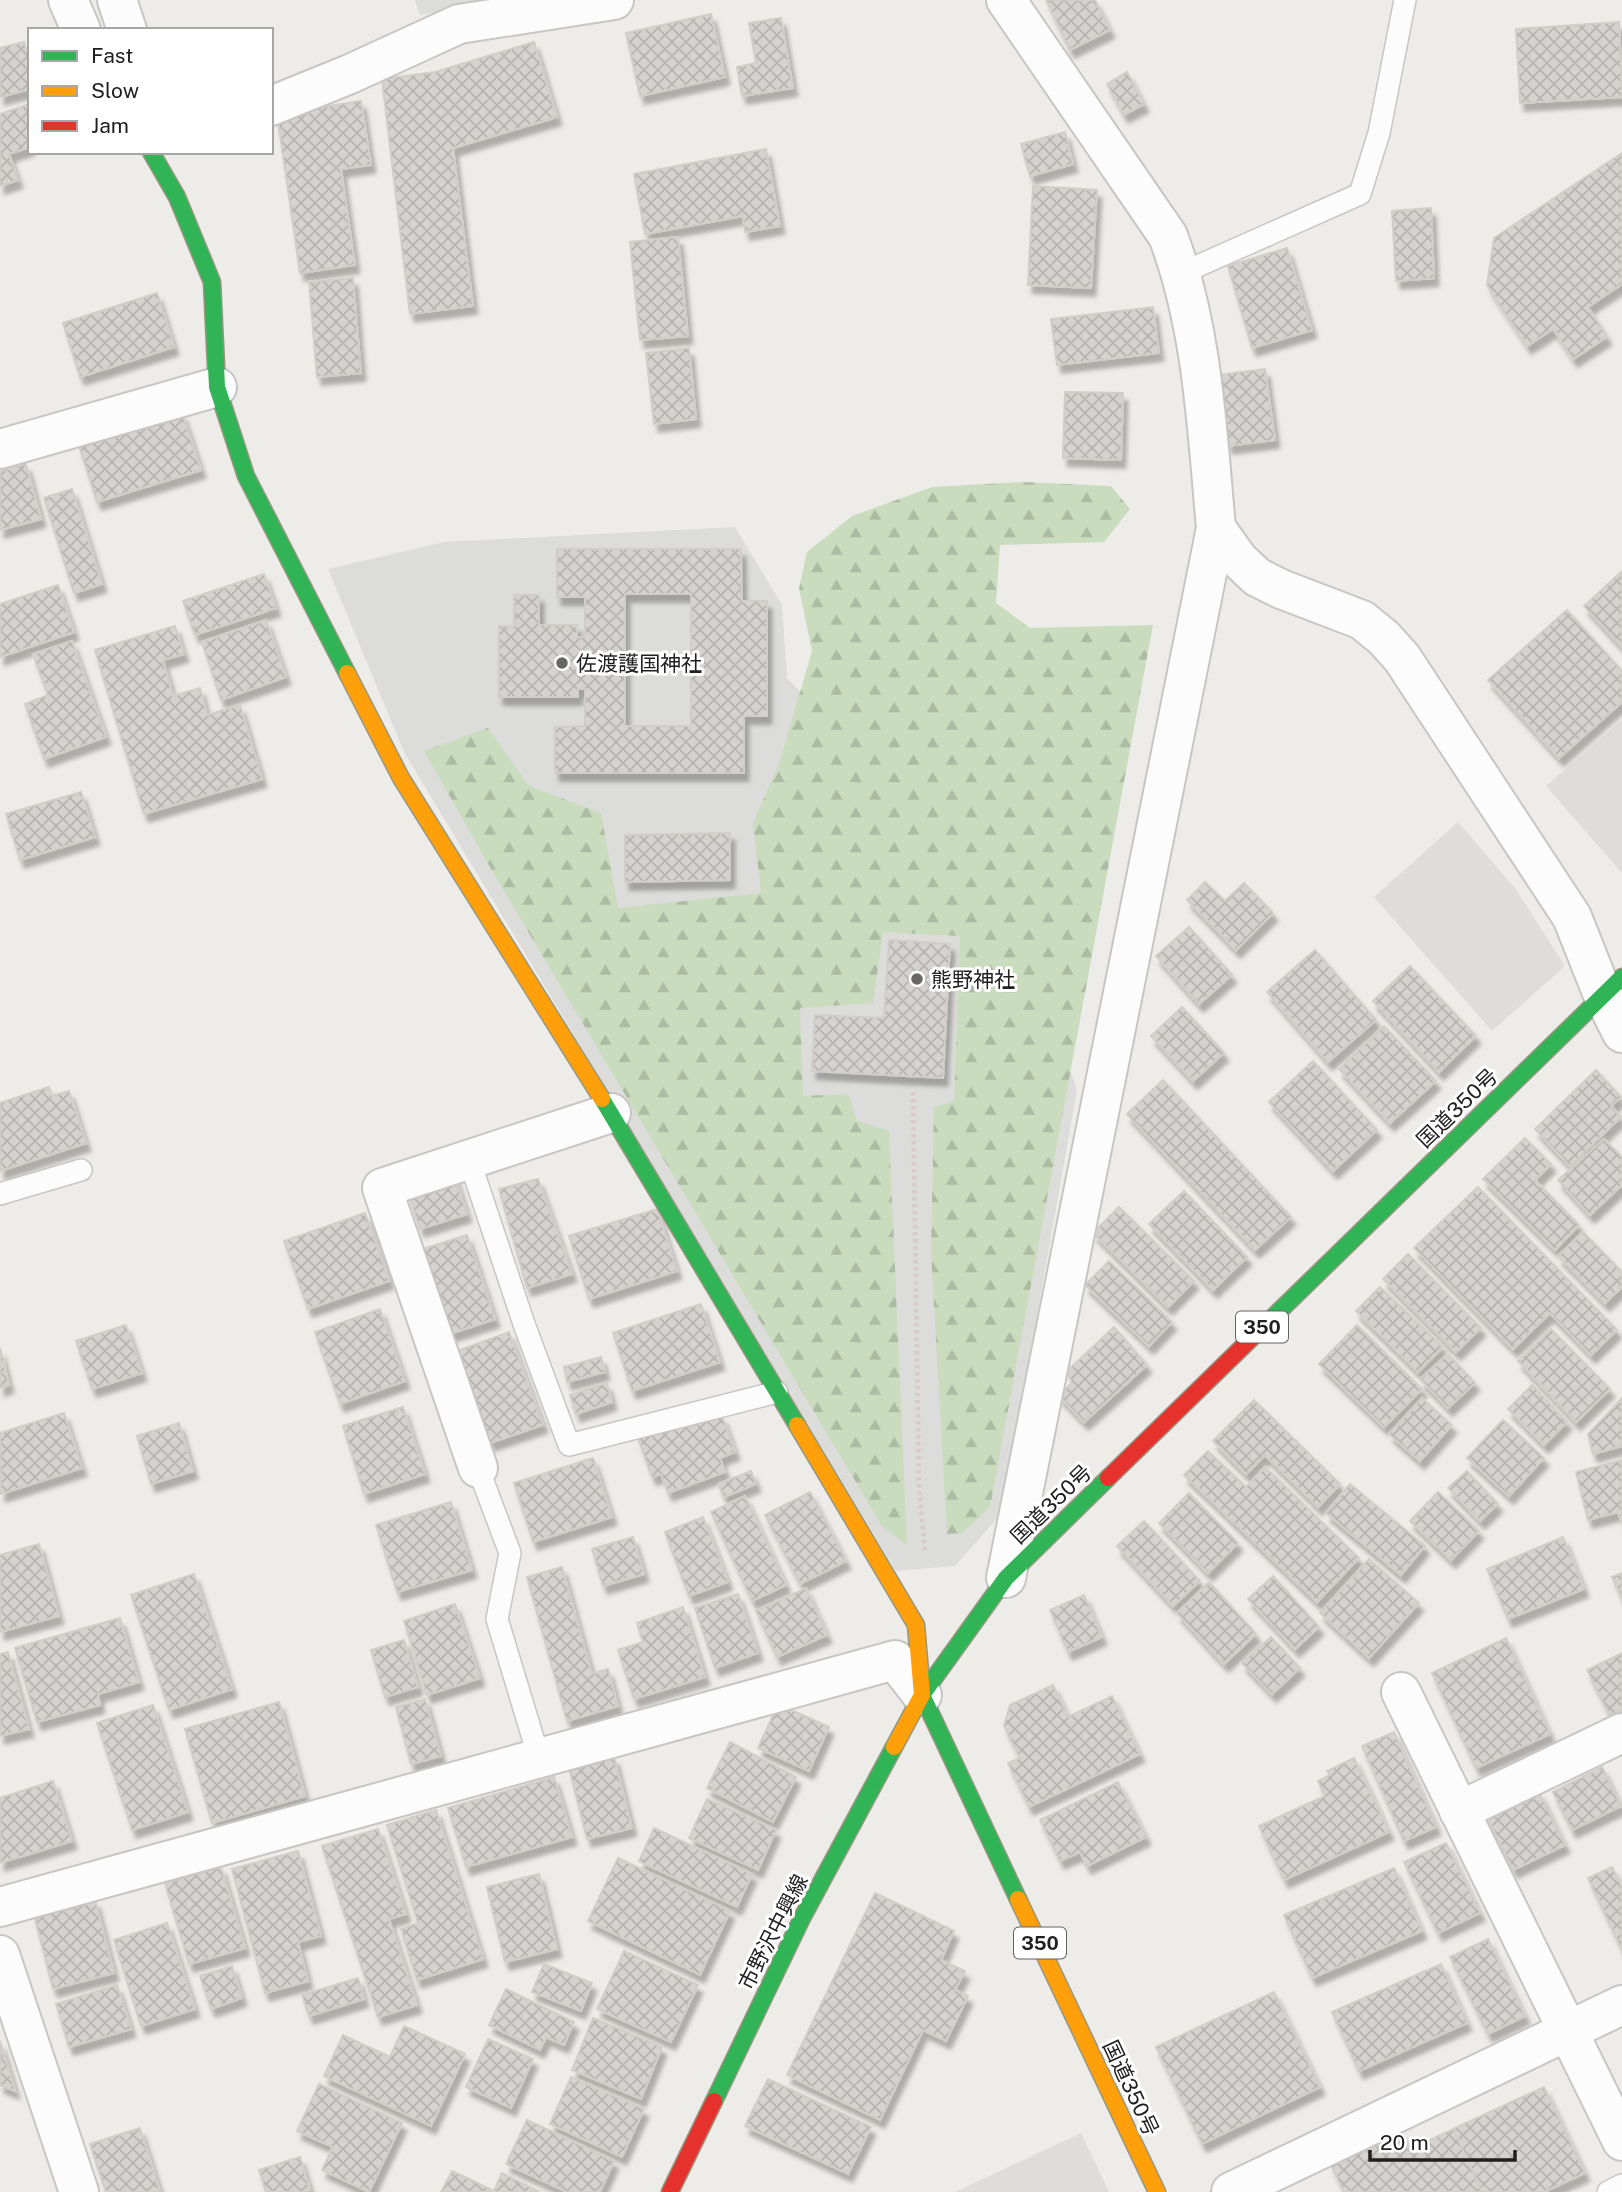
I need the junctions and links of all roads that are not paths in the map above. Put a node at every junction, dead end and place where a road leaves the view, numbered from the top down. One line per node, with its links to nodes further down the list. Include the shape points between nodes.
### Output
1 (68, 0): 6 (street)
2 (117, 0): 7 (street)
3 (614, 0): 8 (street, via 459,24)
4 (1006, 0): 10 (street, via 1168,236)
5 (1405, 0): 10 (lane, via 1379,133 1360,194)
6 (80, 28)
7 (126, 28)
8 (273, 105)
9 (152, 154): 11 (main road, via 177,197 212,282)
10 (1182, 272): 13 (street, via 1200,366)
11 (218, 387): 12 (street); 16 (main road, via 246,476 401,778)
12 (0, 449)
13 (1216, 528): 14 (street, via 1257,577 1363,620 1384,638 1572,917); 22 (street)
14 (1613, 986): 15 (street); 22 (main road, 国道350号 / 350)
15 (1622, 1033)
16 (611, 1113): 17 (street); 20 (main road)
17 (469, 1159): 20 (lane, via 569,1445); 21 (street, via 382,1188)
18 (81, 1170): 19 (lane)
19 (0, 1194)
20 (777, 1392): 24 (main road, via 916,1625)
21 (478, 1468): 26 (lane, via 510,1553 497,1619)
22 (1006, 1578): 24 (main road, 国道350号 / 350)
23 (1401, 1692): 27 (street)
24 (922, 1695): 26 (street, via 895,1660); 35 (main road, 市野沢中興線, via 802,1918); 36 (main road, 国道350号 / 350)
25 (1622, 1733): 27 (street)
26 (539, 1758): 28 (street)
27 (1459, 1811): 31 (street)
28 (0, 1907)
29 (0, 1955): 34 (street)
30 (1622, 2005): 31 (street)
31 (1567, 2030): 32 (street); 37 (street)
32 (1622, 2141)
33 (1622, 2185): 38 (lane)
34 (79, 2192)
35 (670, 2192)
36 (1157, 2192)
37 (1231, 2192)
38 (1608, 2192)

